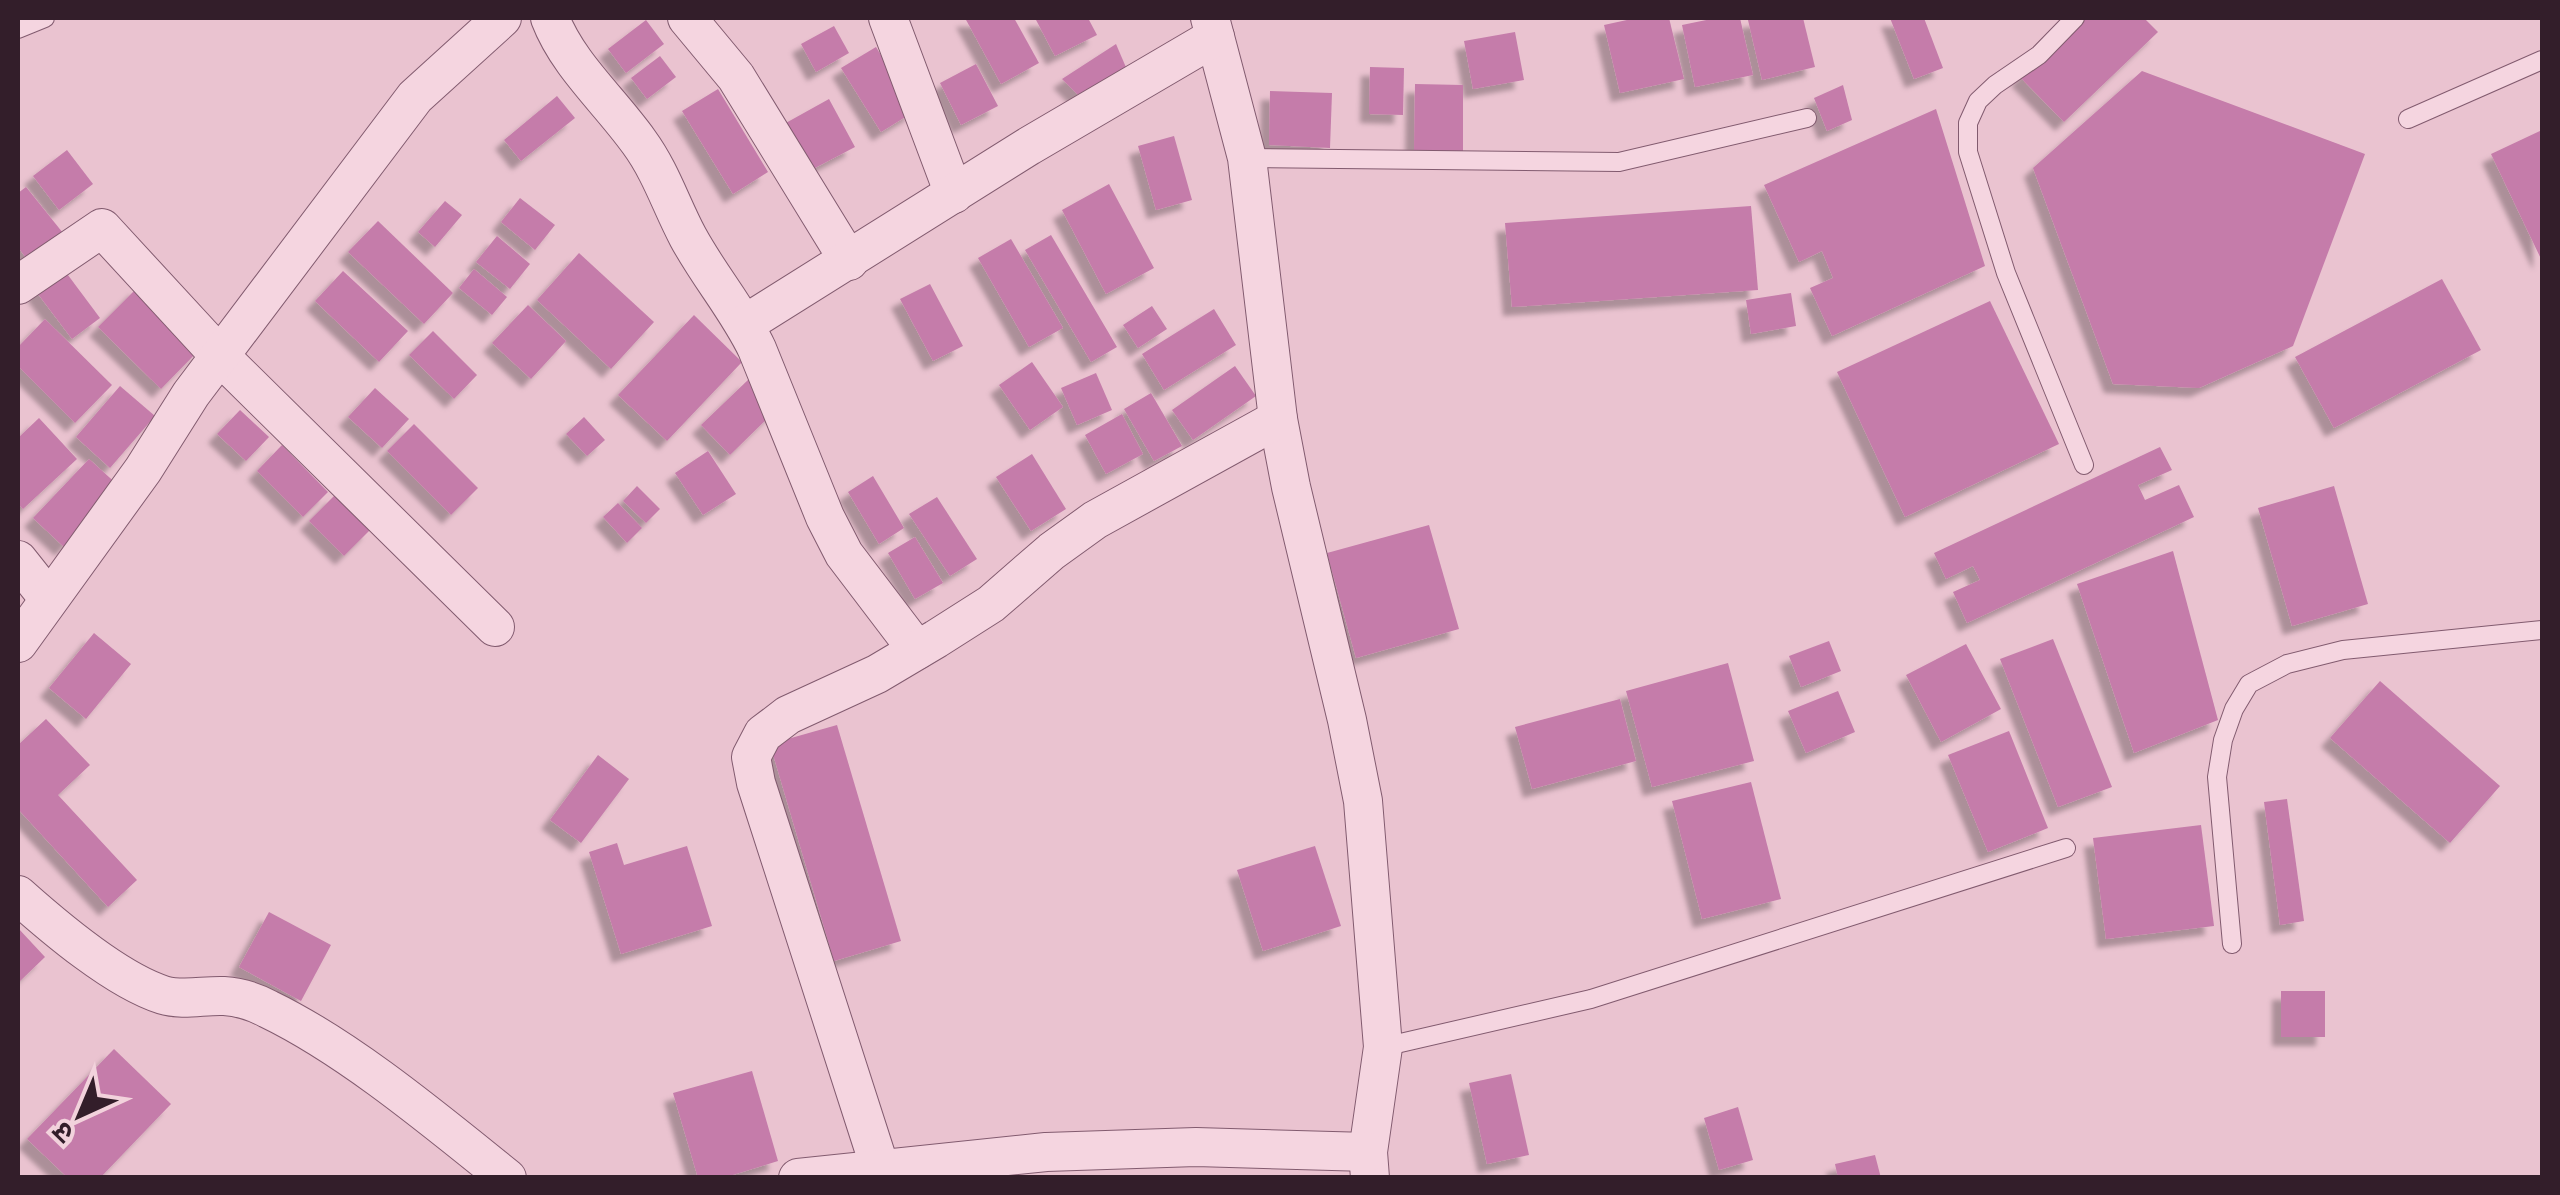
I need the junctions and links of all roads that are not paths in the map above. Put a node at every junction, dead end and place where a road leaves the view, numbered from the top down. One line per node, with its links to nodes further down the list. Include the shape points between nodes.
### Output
1 (45, 18): 8 (lane)
2 (502, 18): 17 (street, via 416,98)
3 (550, 18): 16 (street, via 561,45 660,173 688,238)
4 (687, 18): 14 (street, via 736,77)
5 (888, 18): 13 (street)
6 (2076, 18): 19 (lane, via 1978,101 1968,123 1968,152 2006,274)
7 (1213, 27): 12 (street); 13 (street)
8 (18, 29)
9 (2542, 60): 11 (lane)
10 (1807, 118): 12 (lane, via 1619,162)
11 (2408, 120)
12 (1248, 158): 18 (street)
13 (954, 194): 14 (street)
14 (849, 261): 16 (street)
15 (18, 285): 17 (street, via 102,228)
16 (745, 324): 25 (street, via 838,542)
17 (220, 356): 21 (street); 22 (street)
18 (1278, 419): 25 (street, via 1095,520 992,604); 29 (street, via 1363,801)
19 (2084, 465)
20 (18, 560): 21 (street)
21 (49, 598): 24 (street)
22 (494, 627)
23 (2542, 630): 28 (lane, via 2343,650 2286,664 2249,684 2223,740 2217,777)
24 (18, 643)
25 (917, 650): 31 (street, via 788,715 763,734 752,757)
26 (2066, 848): 29 (lane, via 1591,999)
27 (18, 896): 32 (street, via 75,943 150,989 179,998 245,999 306,1030)
28 (2232, 944)
29 (1383, 1047): 30 (street)
30 (1369, 1165): 31 (street, via 1196,1147)
31 (880, 1168): 33 (street)
32 (507, 1178)
33 (798, 1178)

